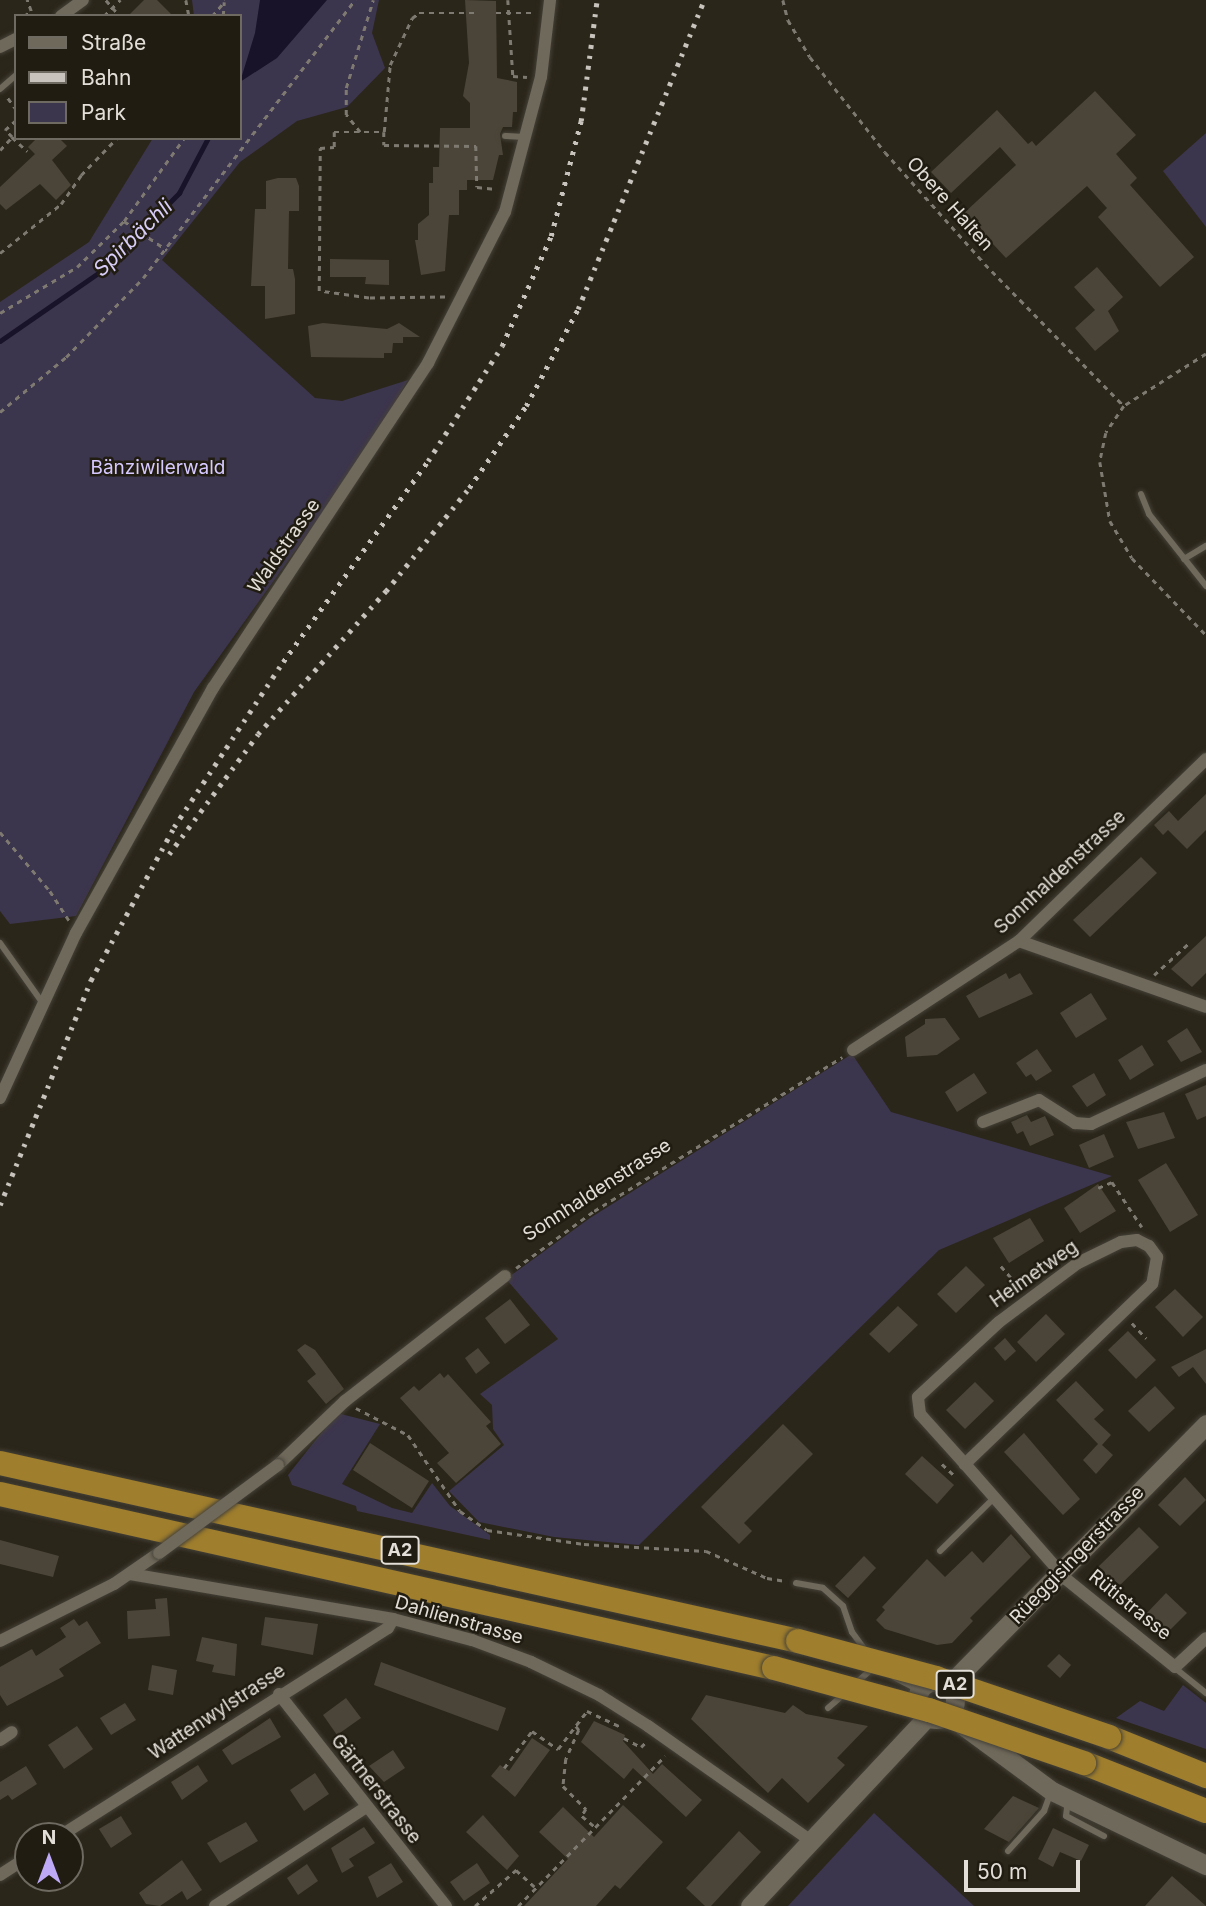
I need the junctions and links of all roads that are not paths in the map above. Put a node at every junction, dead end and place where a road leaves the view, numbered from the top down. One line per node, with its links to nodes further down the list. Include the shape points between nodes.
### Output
1 (83, 0): 3 (street)
2 (550, 0): 7 (street, Waldstrasse)
3 (64, 14)
4 (14, 77): 5 (lane)
5 (0, 89)
6 (505, 136): 7 (lane)
7 (528, 137): 15 (street, Waldstrasse, via 511,193 428,363 213,688 76,933)
8 (1141, 494): 10 (lane, via 1149,514)
9 (1206, 546): 10 (lane)
10 (1184, 559): 11 (lane)
11 (1206, 586)
12 (1206, 759): 13 (street, Sonnhaldenstrasse)
13 (1019, 941): 16 (street); 17 (street, Sonnhaldenstrasse)
14 (0, 943): 15 (lane)
15 (43, 1002): 19 (street, Waldstrasse)
16 (1206, 1007)
17 (853, 1050)
18 (1206, 1070): 20 (street, via 1091,1124 1075,1123 1039,1100)
19 (0, 1098)
20 (983, 1122)
21 (505, 1276): 29 (street, bridge, via 345,1401 278,1465)
22 (1206, 1424): 28 (street, Rüeggisingerstrasse)
23 (0, 1463): 45 (highway, A2, bridge, via 798,1641 948,1682)
24 (965, 1464): 24 (street, Heimetweg, via 920,1414 918,1397 1029,1298 1078,1263 1121,1242 1141,1242 1157,1257 1152,1284); 26 (street, Heimetweg)
25 (0, 1494): 48 (highway, A2, bridge, via 774,1668 929,1710)
26 (995, 1497): 27 (lane); 28 (street, Heimetweg)
27 (940, 1551)
28 (1063, 1570): 35 (street, Rütistrasse, via 1066,1579); 36 (street, Rüeggisingerstrasse)
29 (130, 1574): 31 (street, Dahlienstrasse); 33 (street)
30 (796, 1583): 34 (lane, via 823,1588 844,1606 852,1632)
31 (393, 1619): 39 (street, Wattenwylstrasse, via 388,1628); 51 (street, Dahlienstrasse, via 472,1640 599,1695)
32 (1206, 1638): 35 (street, Rütistrasse)
33 (0, 1642)
34 (877, 1665): 37 (lane); 40 (lane)
35 (1175, 1667): 38 (lane)
36 (948, 1686): 37 (street, via 933,1682); 41 (street, via 954,1696)
37 (920, 1691): 42 (street, via 919,1707)
38 (1206, 1693)
39 (279, 1694): 47 (street, Gärtnerstrasse); 49 (street, Wattenwylstrasse)
40 (828, 1708)
41 (950, 1713): 42 (street, via 937,1719); 46 (street, via 975,1737)
42 (927, 1717): 51 (street)
43 (12, 1732): 44 (street)
44 (0, 1740)
45 (1206, 1776)
46 (1060, 1794): 50 (lane, via 1066,1816); 52 (lane); 53 (street)
47 (365, 1808): 54 (street); 55 (street, Gärtnerstrasse)
48 (1206, 1811)
49 (82, 1822)
50 (1104, 1836)
51 (811, 1841): 56 (street)
52 (1007, 1851)
53 (1206, 1865)
54 (215, 1906)
55 (446, 1906)
56 (750, 1906)

